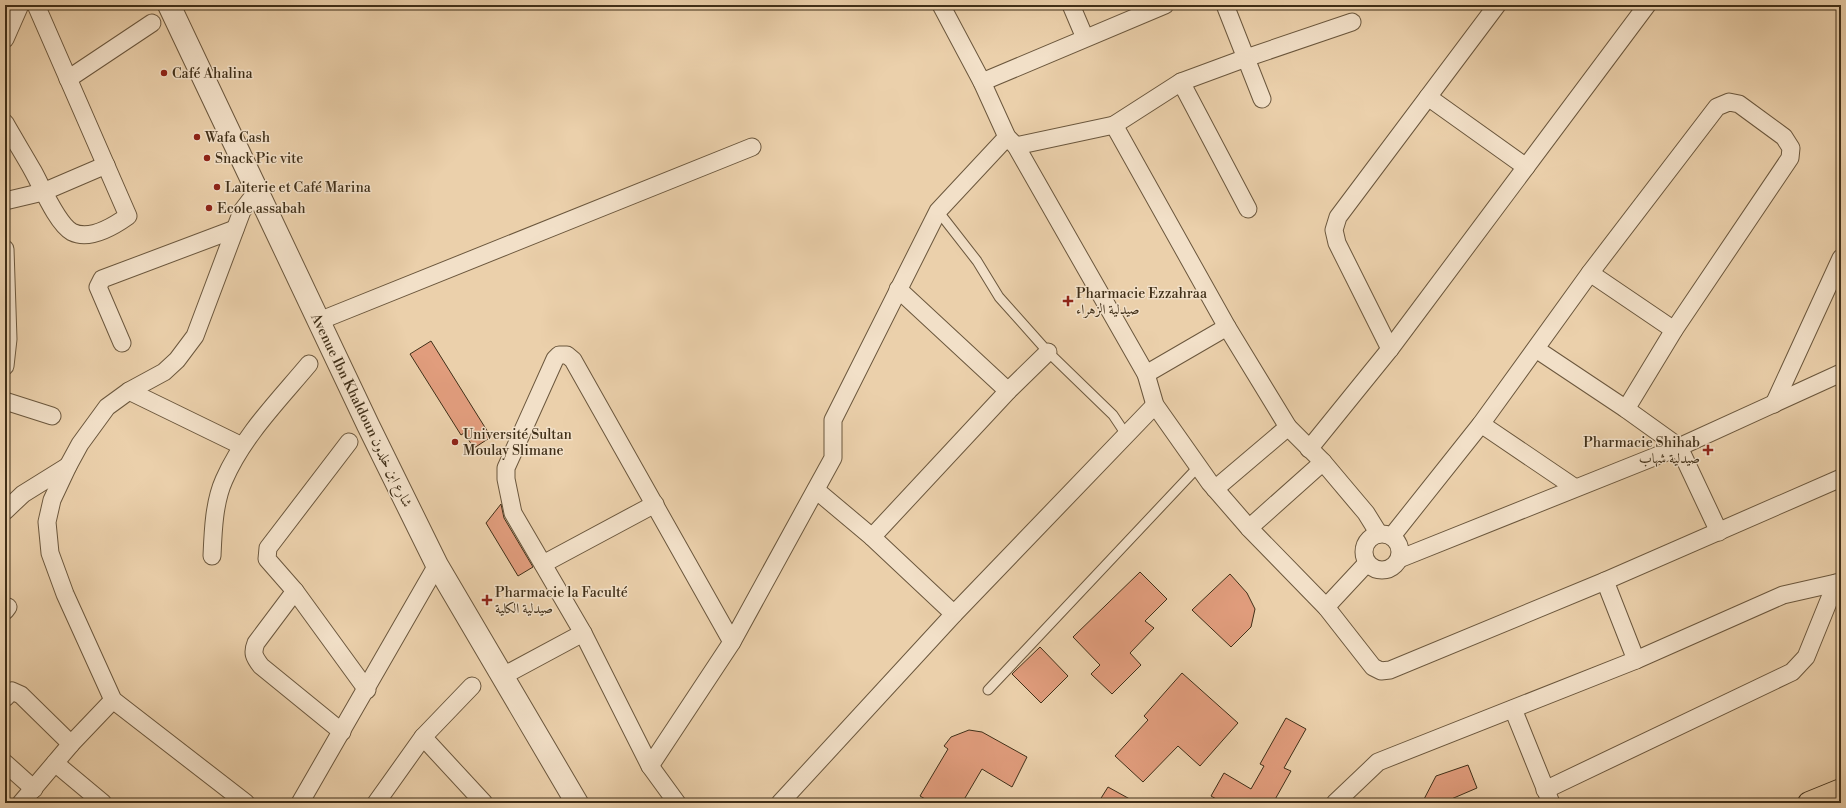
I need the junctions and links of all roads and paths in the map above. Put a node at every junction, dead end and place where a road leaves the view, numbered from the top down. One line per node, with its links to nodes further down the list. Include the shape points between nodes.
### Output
1 (20, 5): 13 (street)
2 (36, 5): 15 (street)
3 (169, 5): 26 (street, Avenue Ibn Khaldoun شارع ابن خلدون)
4 (941, 5): 16 (street)
5 (1071, 5): 12 (street)
6 (1225, 5): 14 (street)
7 (1497, 5): 18 (street)
8 (1647, 5): 25 (street)
9 (1155, 7): 12 (street)
10 (1352, 22): 14 (street)
11 (152, 23): 15 (street)
12 (1085, 38): 16 (street)
13 (5, 39)
14 (1246, 58): 17 (street); 19 (street)
15 (68, 78): 24 (street)
16 (982, 82): 22 (street)
17 (1181, 82): 21 (street); 29 (street)
18 (1428, 97): 25 (street); 40 (street, via 1338,217 1334,230 1337,243)
19 (1262, 100)
20 (5, 123): 27 (street)
21 (1114, 125): 22 (street); 37 (street)
22 (1012, 142): 30 (street); 46 (street)
23 (752, 146): 36 (street)
24 (106, 165): 27 (street); 27 (street, via 128,216 104,230 90,234 71,232)
25 (1526, 167): 40 (street)
26 (258, 190): 31 (street, via 242,211); 36 (street, Avenue Ibn Khaldoun شارع ابن خلدون)
27 (43, 192): 28 (street)
28 (5, 201)
29 (1248, 209)
30 (938, 211): 35 (street); 42 (lane, via 977,261 999,297)
31 (235, 229): 39 (street, via 102,279 98,287); 47 (street, via 195,336 177,360 164,372)
32 (5, 249): 44 (street, via 8,339)
33 (1841, 258): 50 (street)
34 (1590, 273): 38 (street); 38 (street, via 1717,107 1729,102 1739,104 1784,138 1791,148 1790,158); 41 (street)
35 (898, 289): 48 (street); 67 (street, via 833,420 833,458)
36 (319, 322): 78 (street, Avenue Ibn Khaldoun شارع ابن خلدون)
37 (1227, 327): 46 (street); 55 (street)
38 (1674, 330): 52 (street)
39 (122, 343)
40 (1390, 349): 60 (street)
41 (1536, 350): 52 (street); 54 (street)
42 (1048, 352): 48 (street); 56 (lane, via 1113,415)
43 (309, 364): 58 (street)
44 (5, 366)
45 (1841, 373): 50 (street)
46 (1146, 374): 51 (street)
47 (129, 391): 58 (street); 62 (street, via 107,407 80,444)
48 (1008, 391): 73 (street)
49 (5, 401): 53 (street)
50 (1774, 404): 59 (street)
51 (1155, 405): 56 (street); 63 (street)
52 (1626, 409): 59 (street)
53 (52, 416)
54 (1481, 424): 65 (street); 72 (street)
55 (1288, 427): 60 (street); 66 (street)
56 (1126, 436): 82 (street)
57 (349, 442): 80 (street, via 268,548 267,559)
58 (242, 446): 74 (street, via 223,481 216,512)
59 (1679, 447): 65 (street); 71 (street)
60 (1309, 449): 61 (street)
61 (1323, 462): 70 (street); 72 (street)
62 (68, 466): 69 (street, via 23,494); 91 (street, via 52,500 47,522 50,553 65,594)
63 (1198, 467): 66 (street); 89 (lane)
64 (1841, 478): 71 (street)
65 (1574, 488): 75 (street)
66 (1215, 489): 70 (street)
67 (816, 490): 73 (street); 84 (street)
68 (655, 504): 77 (street); 77 (street, via 573,360 567,355 559,355 506,468 513,513); 84 (street)
69 (5, 511)
70 (1249, 528): 81 (street)
71 (1718, 532): 79 (street)
72 (1385, 535): 75 (street, via 1399,546); 76 (street, via 1373,535 1365,545 1363,551)
73 (872, 537): 82 (street)
74 (212, 556)
75 (1399, 559): 76 (street, via 1384,570 1378,570)
76 (1367, 563): 81 (street)
77 (543, 564): 83 (street)
78 (437, 565): 86 (street, Avenue Ibn Khaldoun شارع ابن خلدون); 88 (street)
79 (1605, 581): 81 (street, via 1390,670 1381,671 1373,667); 85 (street)
80 (295, 591): 88 (street); 93 (street, via 256,643 254,656 261,666)
81 (1326, 607)
82 (954, 614): 110 (street)
83 (583, 633): 86 (street); 98 (street)
84 (732, 642): 98 (street)
85 (1636, 660): 92 (street); 101 (street, via 1783,595 1836,583 1806,657 1792,672)
86 (503, 676): 108 (street, Avenue Ibn Khaldoun شارع ابن خلدون)
87 (472, 686): 94 (street)
88 (367, 690): 93 (street)
89 (988, 690)
90 (5, 698): 95 (street, via 12,691 22,695)
91 (113, 700): 95 (street); 105 (street)
92 (1513, 709): 101 (street); 111 (street, via 1378,762)
93 (342, 732): 106 (street)
94 (423, 737): 102 (street); 107 (street)
95 (71, 744): 97 (street)
96 (5, 763): 99 (street)
97 (55, 763): 99 (street); 104 (street)
98 (650, 766): 109 (street)
99 (34, 788): 103 (street)
100 (1841, 790): 112 (main road)
101 (1548, 796)
102 (478, 801)
103 (21, 803)
104 (103, 803)
105 (246, 803)
106 (300, 803)
107 (376, 803)
108 (577, 803)
109 (677, 803)
110 (780, 803)
111 (1335, 803)
112 (1809, 803)

